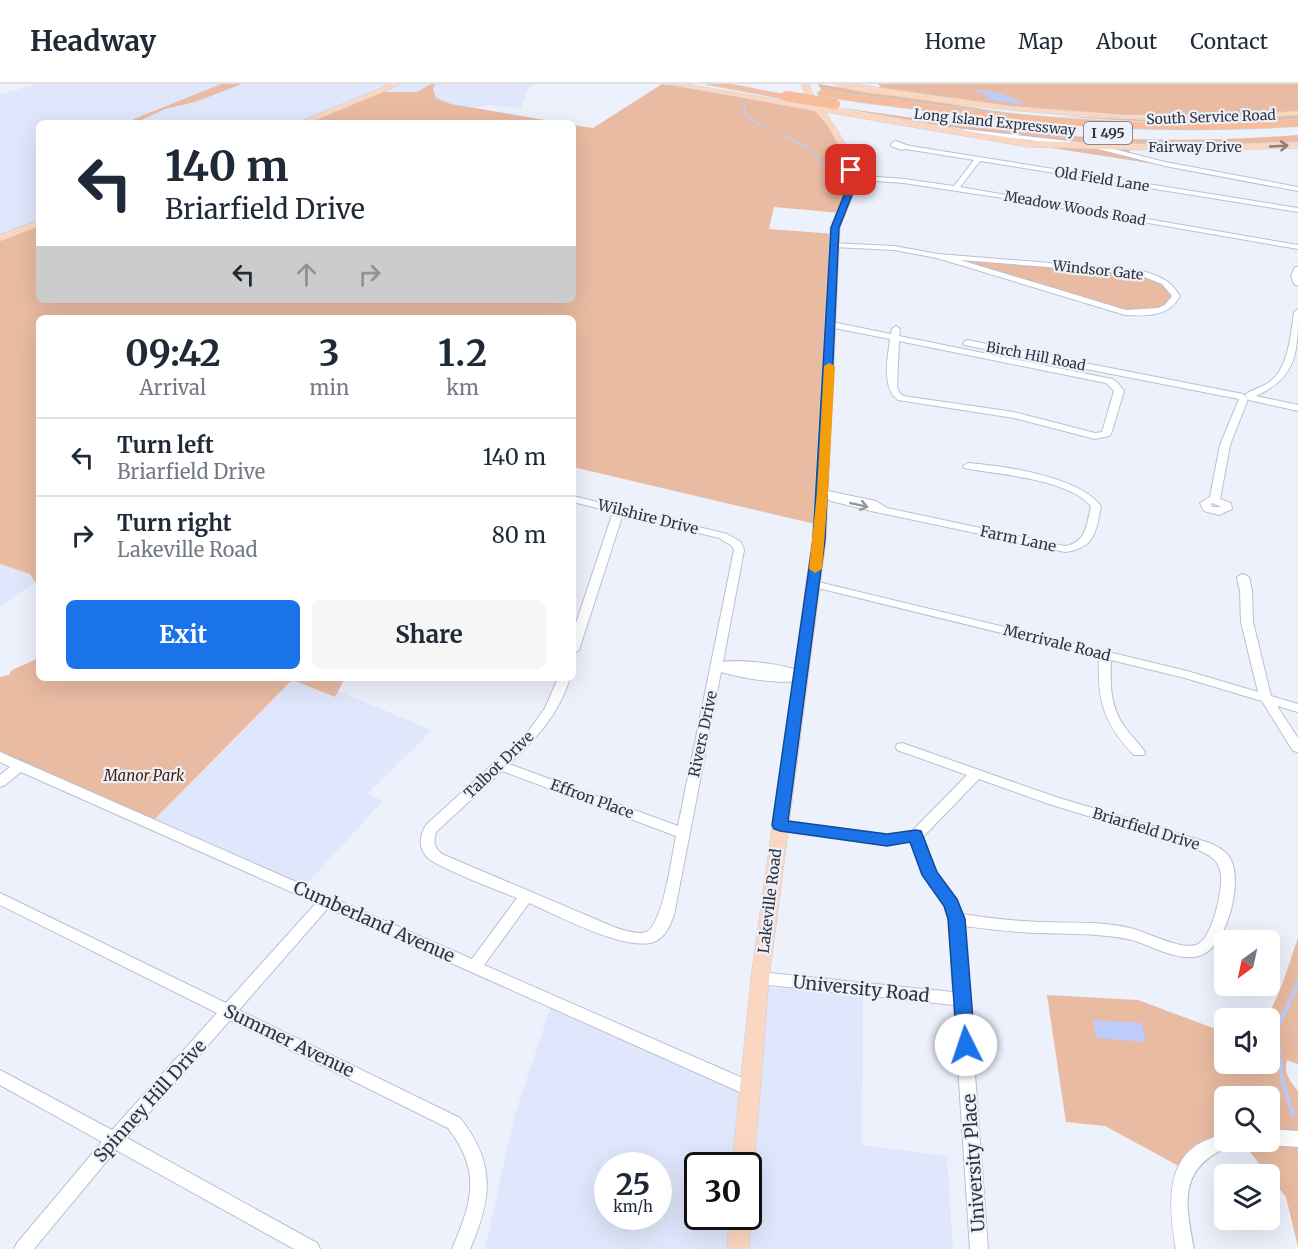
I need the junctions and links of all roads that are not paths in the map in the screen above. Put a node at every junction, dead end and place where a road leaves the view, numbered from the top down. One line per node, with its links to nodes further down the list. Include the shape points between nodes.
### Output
1 (398, 84): 12 (main road)
2 (672, 84): 10 (main road, Fairway Drive)
3 (711, 84): 8 (highway)
4 (730, 84): 8 (highway, Long Island Expressway / I 495)
5 (764, 84): 8 (highway, Long Island Expressway / I 495)
6 (811, 84): 10 (main road)
7 (838, 84): 9 (main road, South Service Road)
8 (794, 91): 10 (main road); 13 (highway, Long Island Expressway / I 495, via 1087,126 1206,128); 14 (highway, Long Island Expressway / I 495, bridge, via 837,103 1098,133 1208,135)
9 (933, 99): 11 (main road, South Service Road, via 1024,112 1121,118); 13 (highway, via 1010,113 1103,122)
10 (818, 108): 15 (main road, Fairway Drive); 17 (street); 22 (main road, via 846,155)
11 (1298, 113)
12 (308, 120)
13 (1298, 121)
14 (1298, 131)
15 (1020, 143): 17 (main road, Fairway Drive); 21 (street)
16 (1298, 145): 19 (main road, Fairway Drive, one-way to 16)
17 (1094, 146): 19 (main road, Fairway Drive)
18 (906, 147): 20 (street, Old Field Lane)
19 (1134, 151): 21 (street)
20 (978, 159): 23 (street); 25 (street, Old Field Lane)
21 (1206, 172): 24 (street)
22 (851, 177): 23 (street, Meadow Woods Road); 28 (main road, Lakeville Road)
23 (956, 188): 29 (street, Meadow Woods Road)
24 (1298, 189)
25 (1298, 210)
26 (36, 224): 27 (main road)
27 (0, 238)
28 (834, 244): 30 (street, Windsor Gate); 34 (main road, Lakeville Road)
29 (1298, 247)
30 (938, 256): 30 (street, Windsor Gate, via 1125,312 1164,309 1176,296 1161,280 1137,272)
31 (1298, 269): 32 (street)
32 (1298, 284)
33 (1298, 312): 36 (street)
34 (832, 321): 35 (street); 41 (main road, Lakeville Road)
35 (895, 333): 35 (street, via 1099,378 1117,386 1106,434 901,398 893,387); 38 (street, Birch Hill Road)
36 (1287, 360): 37 (street); 38 (street, via 1284,372 1275,382)
37 (1298, 363)
38 (1246, 397): 39 (street, Birch Hill Road); 43 (street, via 1225,445)
39 (1298, 408)
40 (968, 466): 41 (street, Farm Lane, via 1011,472 1092,498 1096,506 1088,539 1084,545 1065,549)
41 (823, 493): 47 (main road, Lakeville Road)
42 (576, 500): 44 (street, Wilshire Drive)
43 (1215, 500)
44 (619, 510): 45 (street, Wilshire Drive); 48 (street)
45 (723, 536): 50 (street, Rivers Drive, via 737,544 739,550)
46 (1242, 577): 53 (street, via 1247,622)
47 (814, 584): 49 (street, Merrivale Road); 51 (main road, Lakeville Road)
48 (576, 641)
49 (1105, 655): 53 (street, Merrivale Road); 57 (street, via 1103,687 1107,704 1118,728)
50 (717, 667): 51 (street); 64 (street, Rivers Drive)
51 (801, 676): 63 (main road, Lakeville Road)
52 (563, 681): 59 (street, Talbot Drive, via 543,721)
53 (1264, 697): 54 (street, Merrivale Road); 56 (street)
54 (1298, 708)
55 (902, 747): 61 (street, Briarfield Drive)
56 (1298, 748)
57 (1139, 752)
58 (0, 757): 60 (street, Cumberland Avenue)
59 (500, 765): 64 (street, Effron Place); 66 (street, Talbot Drive, via 431,829 426,846 440,859)
60 (20, 766): 62 (street); 68 (street, Cumberland Avenue)
61 (976, 774): 65 (street); 69 (street, Briarfield Drive, via 1210,849 1226,864 1226,897 1210,943 1203,950 1193,951 1114,930 1025,927)
62 (0, 782)
63 (780, 825): 65 (street, via 887,840); 71 (main road, Lakeville Road)
64 (683, 832): 66 (street, Rivers Drive, via 666,915 660,929 651,936 624,936)
65 (916, 836): 69 (street, University Place, via 930,875 952,904)
66 (527, 896): 70 (street)
67 (0, 899): 73 (street, Summer Avenue)
68 (326, 901): 70 (street, Cumberland Avenue); 73 (street, Spinney Hill Drive)
69 (956, 919): 72 (street, University Place)
70 (474, 967): 75 (street, Cumberland Avenue)
71 (760, 978): 72 (street, University Road); 75 (main road, Lakeville Road)
72 (963, 999): 86 (street, University Place)
73 (230, 1012): 78 (street, Spinney Hill Drive); 84 (street, Summer Avenue, via 454,1123 466,1136 479,1171 479,1199)
74 (0, 1077): 78 (street)
75 (748, 1088): 80 (main road, Lakeville Road)
76 (1280, 1138): 77 (street)
77 (1298, 1139)
78 (115, 1140): 82 (street, Spinney Hill Drive); 83 (street)
79 (1214, 1147): 87 (street, via 1192,1161 1181,1181 1178,1205)
80 (744, 1152)
81 (739, 1230): 85 (main road)
82 (23, 1249)
83 (311, 1249)
84 (461, 1249)
85 (738, 1249)
86 (979, 1249)
87 (1185, 1249)

